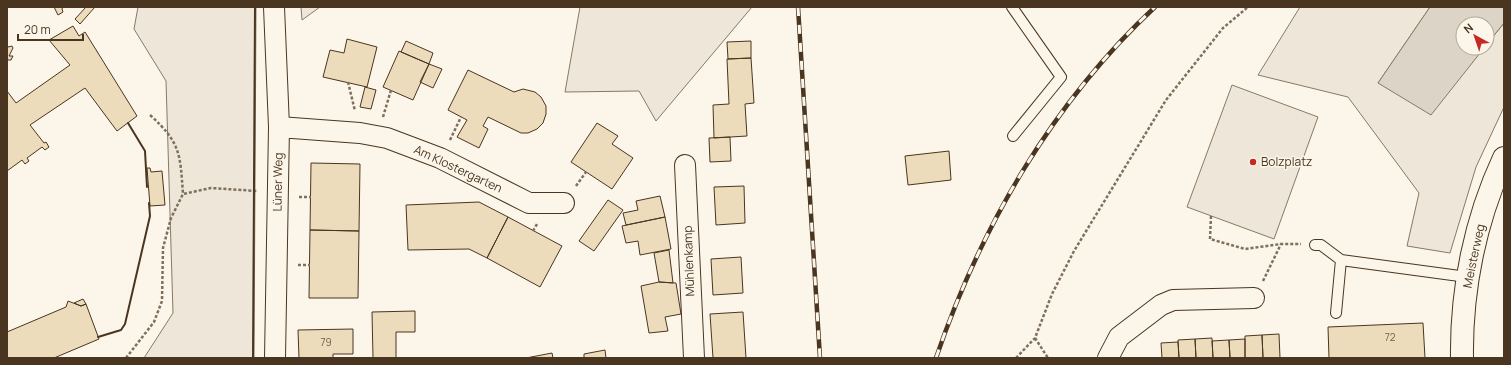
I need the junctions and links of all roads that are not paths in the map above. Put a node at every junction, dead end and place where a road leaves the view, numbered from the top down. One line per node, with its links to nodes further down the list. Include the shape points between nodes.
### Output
1 (274, 7): 3 (street, Lüner Weg)
2 (1012, 7): 4 (lane, via 1060,77)
3 (279, 127): 7 (street, Am Klostergarten, via 365,134 393,140 440,158 529,203); 13 (street, Lüner Weg)
4 (1013, 136)
5 (1504, 158): 10 (street, Meisterweg, via 1486,203)
6 (685, 164): 14 (street, Mühlenkamp)
7 (564, 203)
8 (1315, 244): 9 (lane, via 1321,245)
9 (1341, 260): 10 (lane); 12 (lane)
10 (1467, 277): 16 (street, Meisterweg, via 1462,324)
11 (1254, 298): 15 (street, via 1173,300 1161,305 1119,337)
12 (1336, 313)
13 (275, 358)
14 (694, 358)
15 (1108, 358)
16 (1462, 358)

